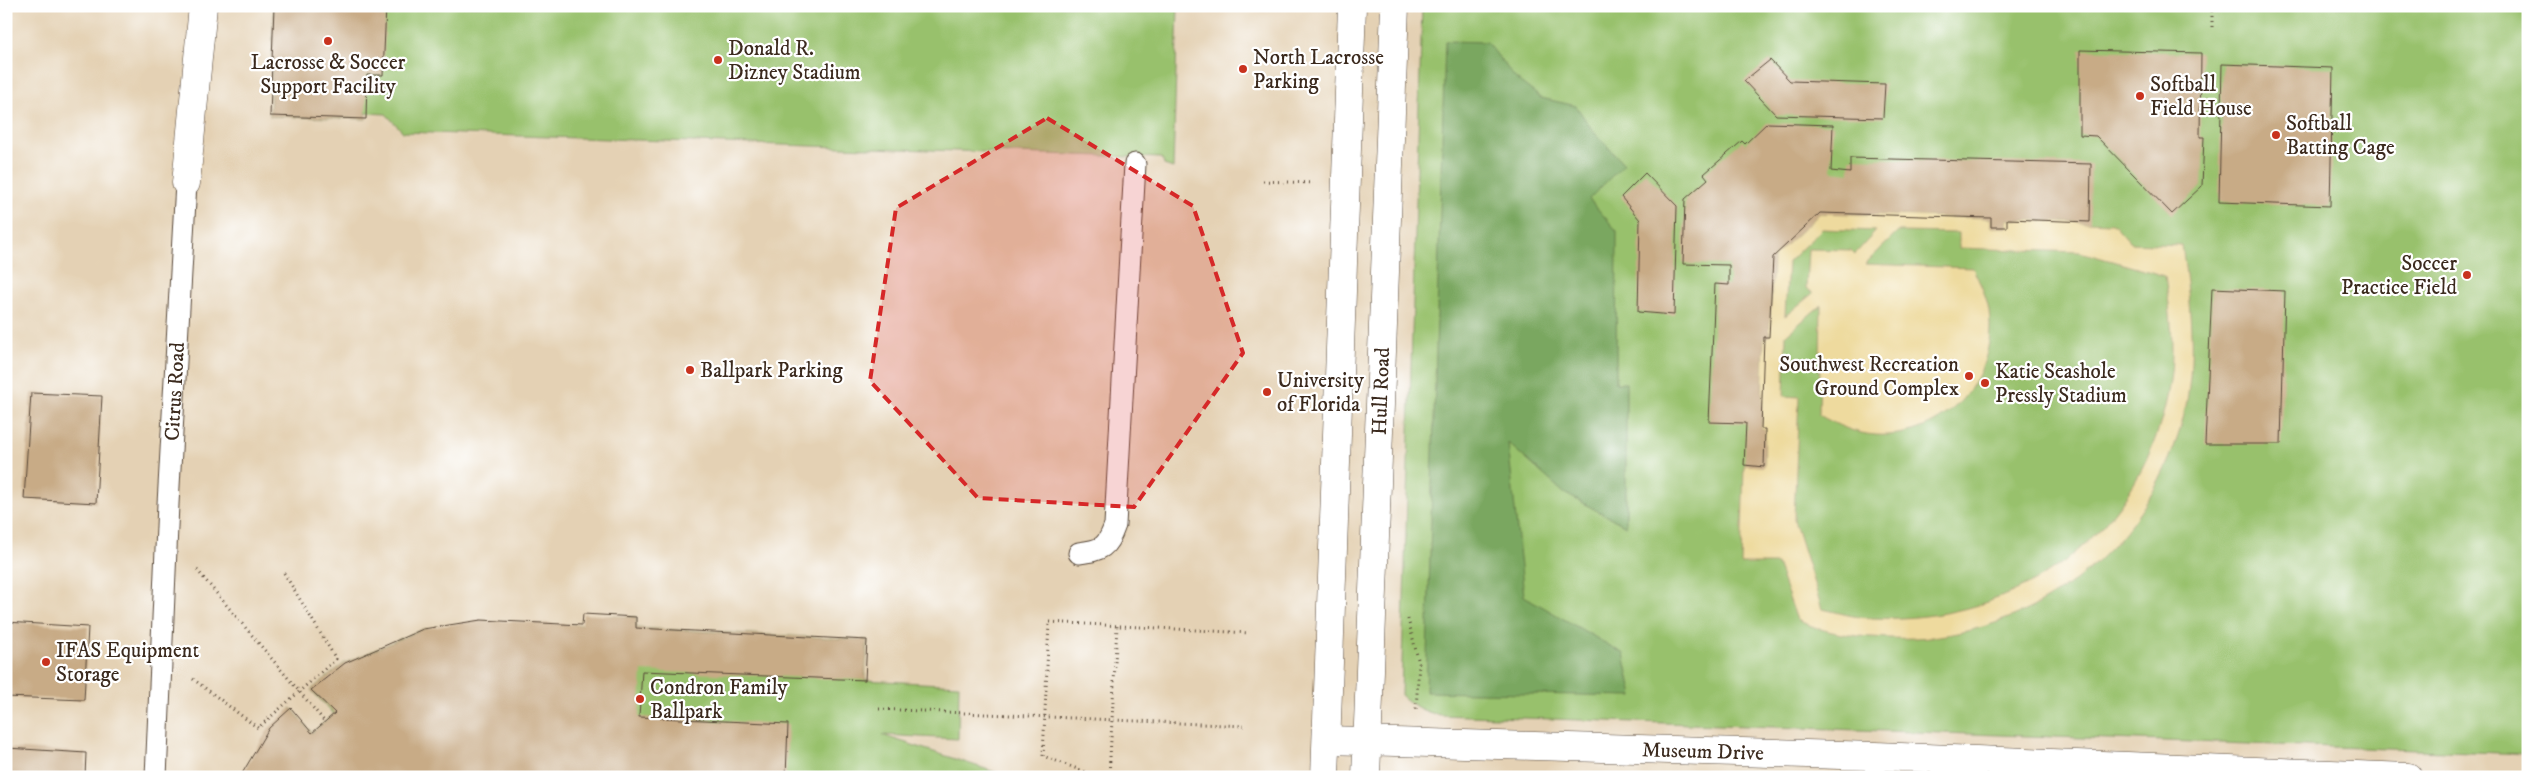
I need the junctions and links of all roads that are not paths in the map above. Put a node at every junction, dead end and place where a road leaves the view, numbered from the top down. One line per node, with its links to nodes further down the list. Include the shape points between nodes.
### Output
1 (203, 6): 5 (street, Citrus Road)
2 (1352, 6): 7 (street, Hull Road)
3 (1396, 6): 8 (street, Hull Road)
4 (1134, 164): 6 (lane, via 1116,525 1110,540 1098,551)
5 (186, 183): 10 (lane, Citrus Road)
6 (1079, 554)
7 (1327, 740): 8 (street, Museum Drive); 11 (street, Hull Road)
8 (1367, 742): 9 (street, Museum Drive); 12 (street, Hull Road)
9 (1875, 767): 13 (street, Museum Drive)
10 (156, 777)
11 (1325, 777)
12 (1366, 777)
13 (2408, 777)

